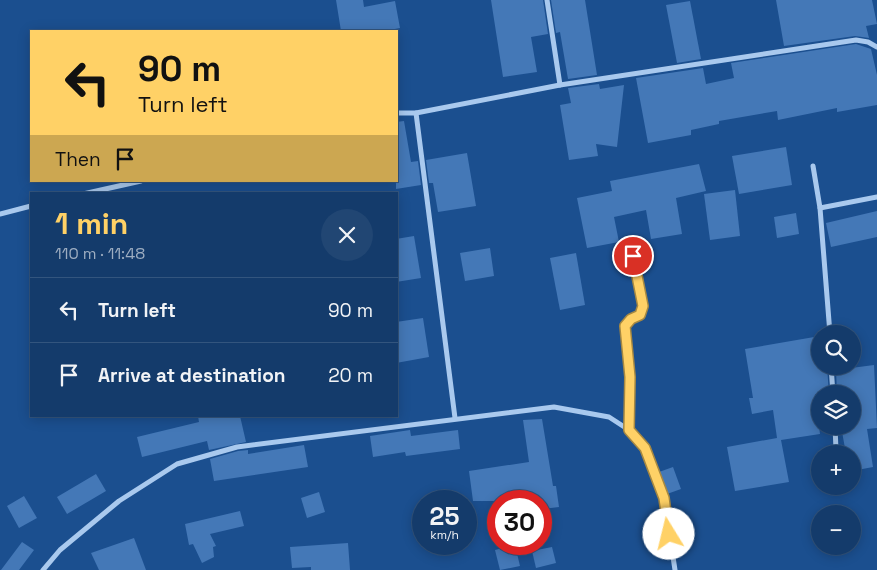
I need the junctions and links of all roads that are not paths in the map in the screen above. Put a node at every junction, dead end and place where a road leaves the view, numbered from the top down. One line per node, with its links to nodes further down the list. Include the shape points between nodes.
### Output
1 (547, 0): 3 (street)
2 (877, 46): 3 (street, via 856,40)
3 (560, 85): 5 (street)
4 (398, 113): 5 (street)
5 (416, 113): 15 (street)
6 (812, 166): 11 (street)
7 (136, 182): 8 (street)
8 (91, 192)
9 (877, 197): 11 (street)
10 (30, 206): 12 (street)
11 (820, 208): 14 (street)
12 (0, 214)
13 (633, 256): 16 (street, via 643,306 640,315 625,326 630,377)
14 (829, 325)
15 (455, 418): 16 (street, via 554,407 609,417); 17 (street, via 237,447 177,464 119,501 60,550)
16 (629, 430): 18 (street, via 645,448 664,498)
17 (43, 570)
18 (675, 570)

